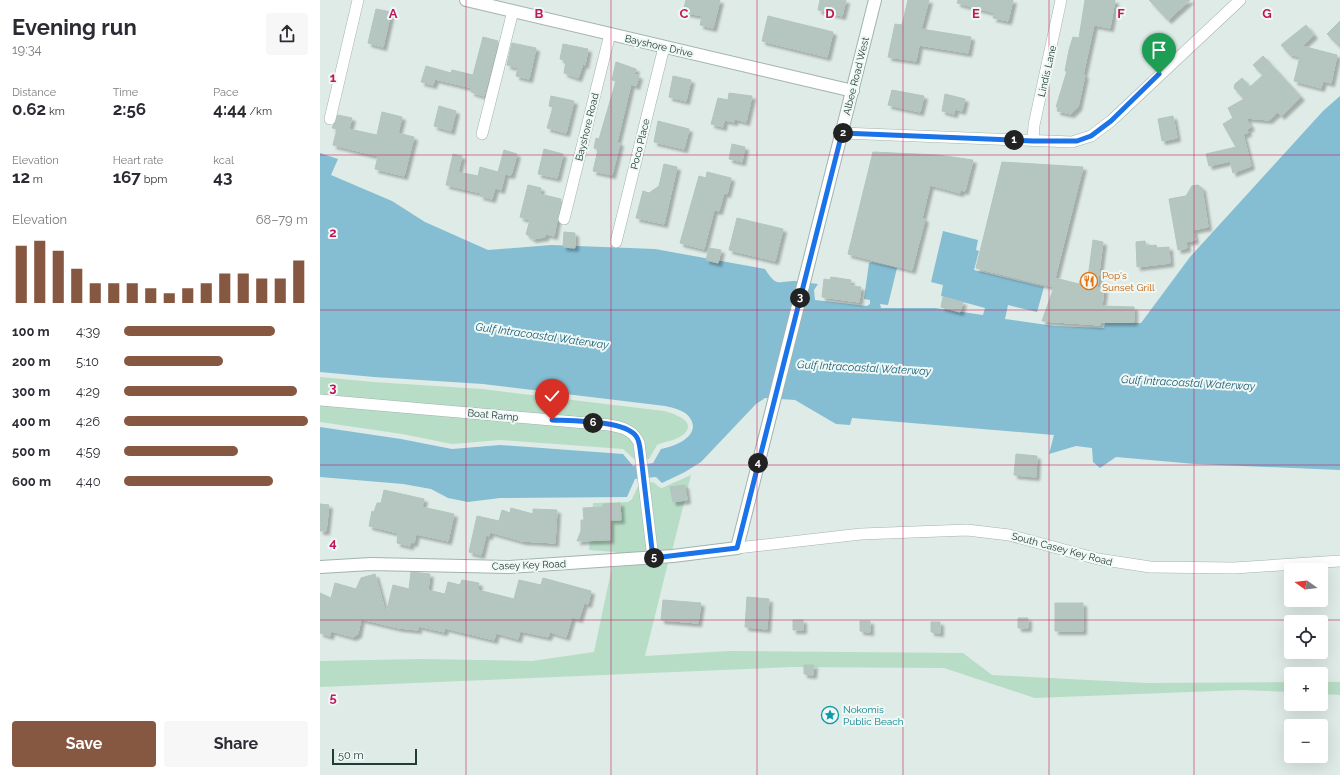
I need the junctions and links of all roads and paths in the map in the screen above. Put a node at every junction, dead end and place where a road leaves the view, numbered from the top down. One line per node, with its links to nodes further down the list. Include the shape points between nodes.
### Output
1 (358, 0): 10 (street)
2 (466, 0): 6 (street, Bayshore Drive)
3 (875, 0): 9 (street, Albee Road West)
4 (1061, 0): 13 (street, Lindis Lane, via 1034,125)
5 (1240, 0): 13 (street, via 1111,121 1091,136 1072,142)
6 (513, 11): 7 (street, Bayshore Drive); 12 (street)
7 (610, 34): 8 (street, Bayshore Drive); 14 (street, Bayshore Road)
8 (664, 47): 9 (street, Bayshore Drive); 15 (street, Poco Place)
9 (853, 91): 11 (street, Albee Road West)
10 (330, 119)
11 (842, 133): 13 (street); 17 (street, Albee Road West)
12 (482, 134)
13 (1033, 141)
14 (564, 219)
15 (616, 242)
16 (320, 400): 18 (street, Boat Ramp, via 620,427 636,435 639,442)
17 (737, 548): 18 (street, Casey Key Road); 19 (street, South Casey Key Road, via 861,534 960,530 1009,534 1105,561 1150,567 1234,568)
18 (653, 558): 20 (street, Casey Key Road, via 509,567 371,564)
19 (1340, 561)
20 (320, 567)

